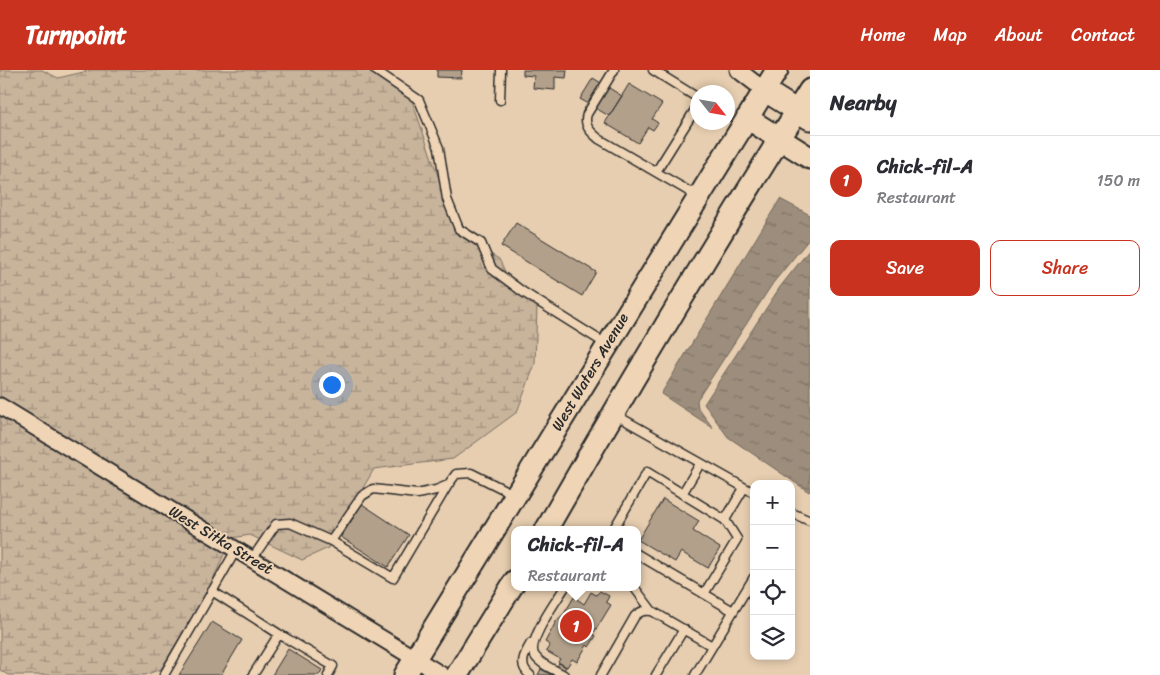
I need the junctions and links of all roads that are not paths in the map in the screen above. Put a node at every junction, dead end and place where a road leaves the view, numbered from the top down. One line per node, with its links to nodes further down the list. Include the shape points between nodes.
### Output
1 (375, 70): 18 (lane, via 420,100 440,148 447,199 459,228 481,244 492,269)
2 (501, 70): 10 (lane)
3 (614, 70): 16 (lane, via 587,114 587,127 599,139)
4 (653, 70): 9 (lane)
5 (738, 70): 7 (street)
6 (777, 70): 7 (main road, West Waters Avenue)
7 (764, 90): 11 (main road); 13 (main road, West Waters Avenue)
8 (810, 90): 11 (main road)
9 (690, 93)
10 (500, 100)
11 (804, 115): 14 (main road)
12 (690, 118): 16 (lane)
13 (747, 118): 14 (main road); 17 (main road, West Waters Avenue)
14 (778, 139): 15 (main road); 20 (main road)
15 (810, 158)
16 (656, 172): 17 (lane)
17 (698, 196): 18 (main road, West Waters Avenue)
18 (607, 345): 26 (main road, West Waters Avenue)
19 (0, 406): 33 (street, West Sitka Street)
20 (613, 413): 21 (lane); 30 (main road)
21 (700, 464): 23 (lane); 25 (lane)
22 (448, 485): 26 (lane, via 456,474 471,473); 32 (lane, via 417,494 373,489 362,496); 32 (lane, via 393,578)
23 (744, 488): 24 (lane); 28 (lane)
24 (750, 491)
25 (682, 494): 28 (lane); 31 (lane, via 647,472)
26 (515, 495): 48 (main road, West Waters Avenue)
27 (795, 514): 29 (lane)
28 (725, 520): 41 (lane, via 737,539)
29 (810, 520)
30 (548, 526)
31 (615, 526)
32 (331, 541): 35 (lane, via 290,523 276,524)
33 (236, 550): 35 (street, West Sitka Street); 38 (lane)
34 (641, 556): 41 (lane)
35 (252, 559): 48 (street, West Sitka Street)
36 (750, 583): 43 (lane)
37 (511, 587): 53 (main road)
38 (212, 591): 45 (lane); 49 (lane)
39 (562, 591): 46 (lane)
40 (637, 591): 42 (lane)
41 (704, 594): 43 (lane)
42 (652, 610): 44 (lane); 56 (lane, via 635,616)
43 (733, 611): 47 (lane)
44 (684, 629): 47 (lane); 57 (lane)
45 (279, 634): 50 (lane); 51 (lane, via 333,666)
46 (535, 637): 54 (lane, via 522,662); 55 (lane, via 534,655)
47 (712, 646): 58 (lane)
48 (410, 667): 52 (street, West Sitka Street)
49 (164, 675)
50 (253, 675)
51 (328, 675)
52 (442, 675)
53 (457, 675)
54 (530, 675)
55 (564, 675)
56 (601, 675)
57 (656, 675)
58 (695, 675)

